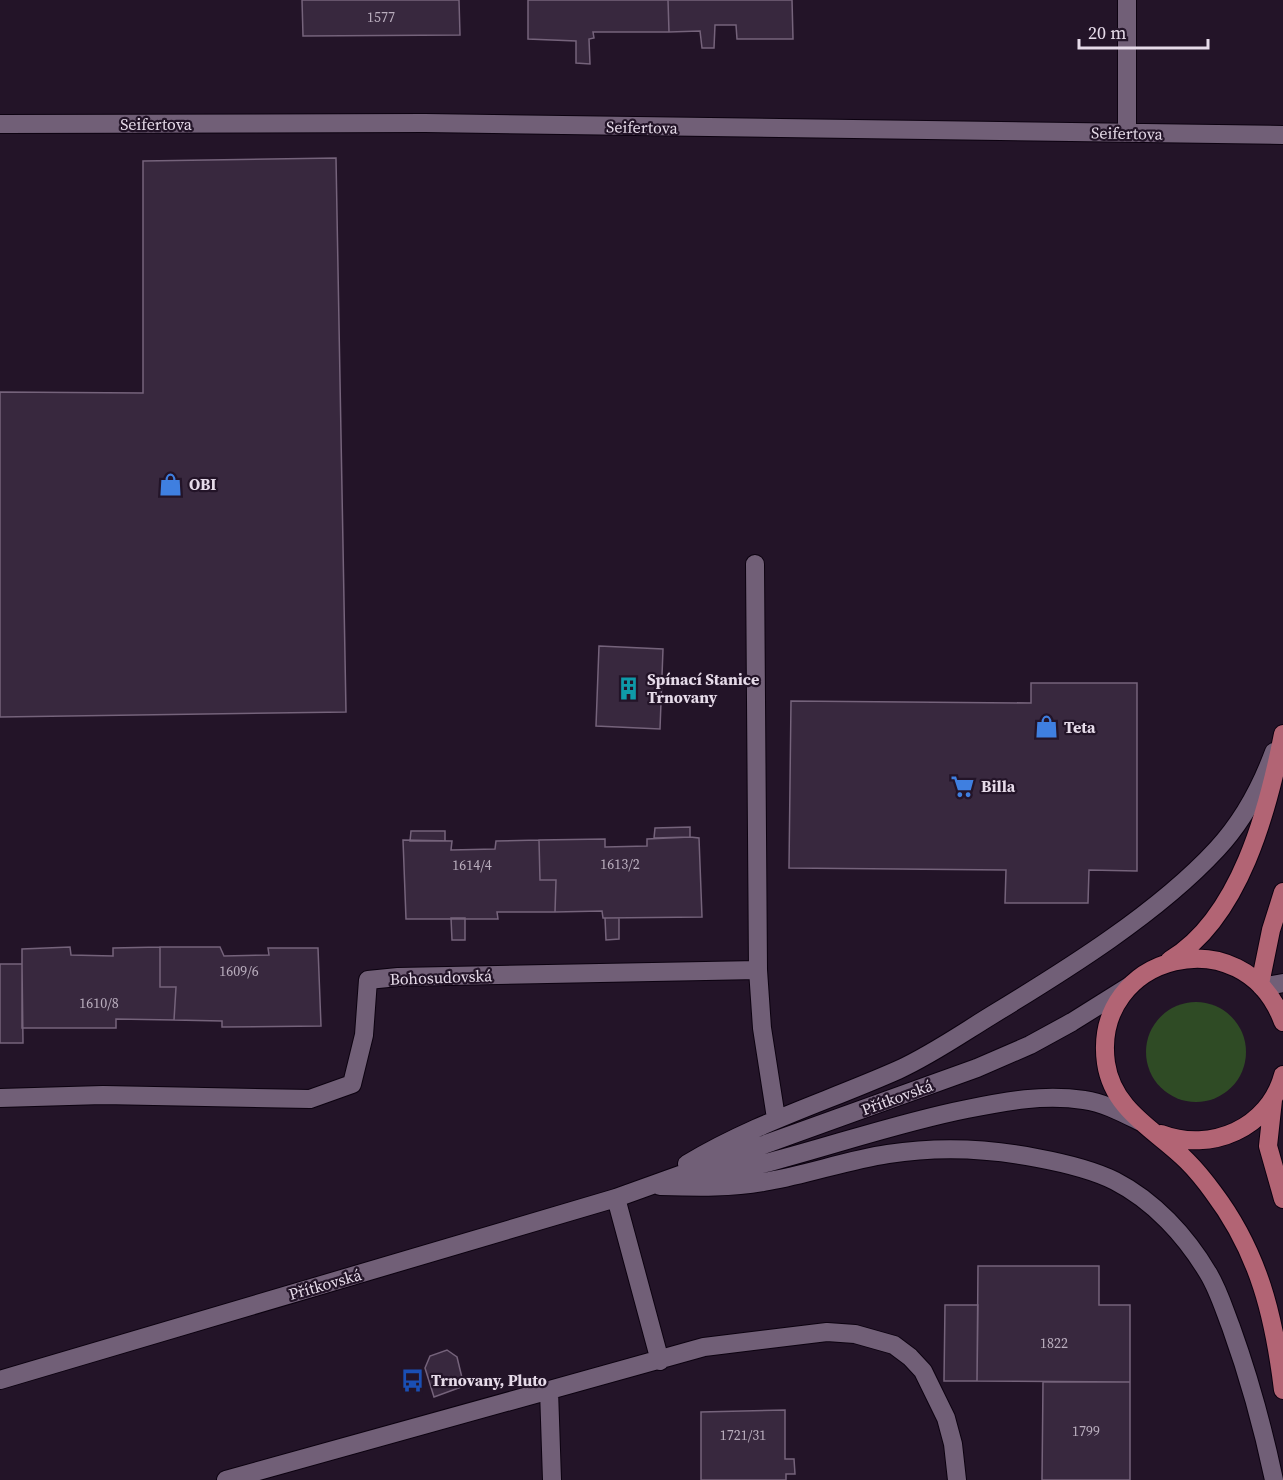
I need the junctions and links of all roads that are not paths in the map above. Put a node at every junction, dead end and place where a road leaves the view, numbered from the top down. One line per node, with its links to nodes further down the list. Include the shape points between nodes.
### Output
1 (1127, 0): 3 (street)
2 (0, 124): 3 (street, Seifertova, via 425,123)
3 (1127, 133): 4 (street, Seifertova)
4 (1283, 135)
5 (755, 564): 9 (street)
6 (1283, 732): 8 (main road, via 1254,842 1228,899 1204,933); 16 (street, via 1261,784 1230,833 1169,893 1125,927 927,1054 890,1073)
7 (1283, 892): 12 (main road, via 1271,930)
8 (1160, 966): 11 (main road); 12 (main road, via 1179,960 1206,959 1235,967)
9 (758, 970): 15 (street, Bohosudovská, via 368,980 364,1035 352,1084 310,1099 103,1095); 16 (street, via 762,1028)
10 (1283, 983): 12 (street)
11 (1133, 984): 17 (main road, via 1113,1011 1105,1046 1110,1080 1117,1096); 18 (street, Přítkovská, via 1047,1036 977,1068)
12 (1261, 986): 13 (main road)
13 (1283, 1022)
14 (1280, 1085): 17 (main road, via 1248,1125 1217,1139 1182,1140); 20 (main road, via 1268,1146)
15 (0, 1098)
16 (776, 1118): 18 (street)
17 (1145, 1125): 18 (street, Přítkovská, via 1085,1100 1011,1100 880,1129 753,1166); 24 (main road, via 1187,1160 1246,1243 1275,1333)
18 (649, 1186): 19 (street, Přítkovská); 28 (street, via 747,1185 886,1154 948,1149 997,1150 1086,1170 1115,1181 1134,1192 1179,1232 1210,1275 1243,1362)
19 (616, 1198): 21 (street); 22 (street, Přítkovská)
20 (1283, 1199)
21 (660, 1360): 23 (street); 27 (street, via 704,1347 827,1332 855,1334 894,1345 923,1371 946,1418)
22 (0, 1380)
23 (549, 1390): 25 (street); 26 (street)
24 (1283, 1390)
25 (226, 1480)
26 (552, 1480)
27 (957, 1480)
28 (1274, 1480)

